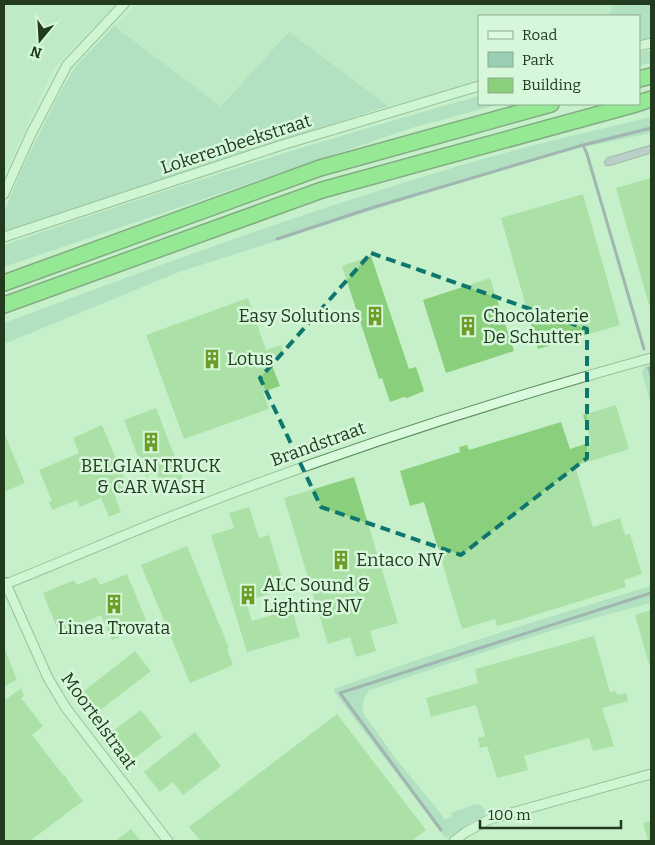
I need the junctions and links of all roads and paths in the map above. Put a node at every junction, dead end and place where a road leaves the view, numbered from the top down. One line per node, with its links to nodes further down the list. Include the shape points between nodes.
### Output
1 (124, 4): 5 (street, via 67,65)
2 (478, 86): 6 (street, Lokerenbeekstraat)
3 (547, 105): 7 (highway, via 320,168)
4 (630, 105): 8 (highway, via 322,190)
5 (4, 194)
6 (4, 237)
7 (4, 283)
8 (4, 305)
9 (651, 358): 10 (street, Brandstraat, via 395,435 188,510)
10 (5, 585): 12 (street, Moortelstraat, via 48,678 66,708)
11 (651, 774): 13 (street, via 490,819)
12 (168, 841)
13 (454, 841)

